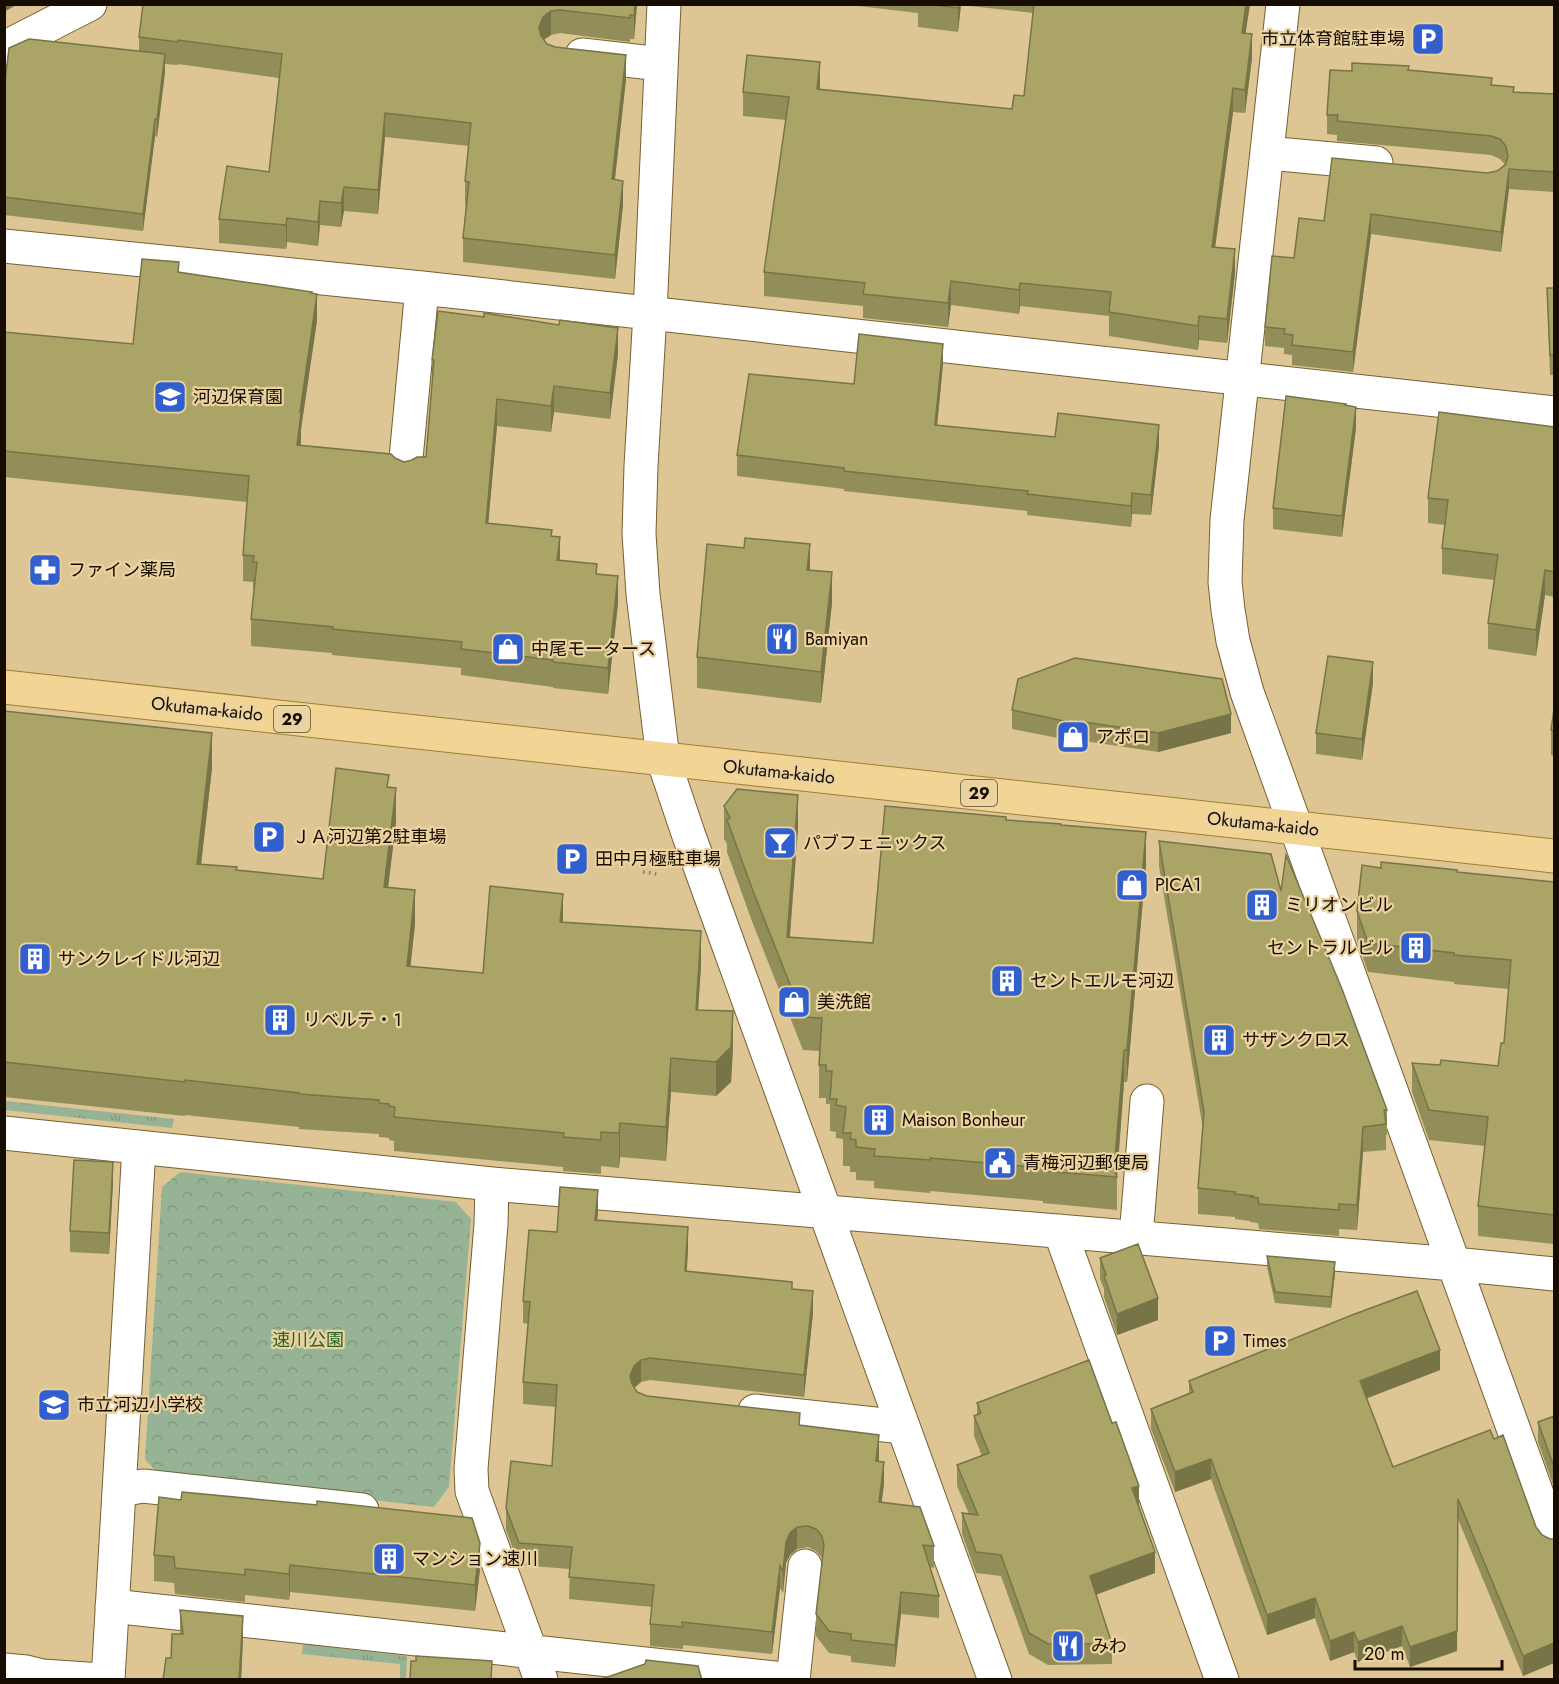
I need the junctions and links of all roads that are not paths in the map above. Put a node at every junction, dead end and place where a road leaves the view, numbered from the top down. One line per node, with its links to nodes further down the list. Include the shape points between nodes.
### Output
1 (90, 4): 4 (street)
2 (664, 4): 6 (street)
3 (1283, 4): 7 (street)
4 (4, 48)
5 (558, 52): 6 (street)
6 (661, 64): 11 (street)
7 (1267, 153): 8 (street); 12 (street)
8 (1407, 166)
9 (4, 246): 10 (street)
10 (422, 288): 11 (street); 14 (street)
11 (650, 313): 12 (street); 16 (street, via 639,534)
12 (1242, 379): 13 (street); 17 (street, via 1227,520 1228,610 1247,692)
13 (1554, 413)
14 (405, 468)
15 (4, 687): 16 (main road, Okutama-kaido / 29)
16 (663, 759): 17 (main road, Okutama-kaido / 29); 23 (street)
17 (1296, 828): 18 (main road, Okutama-kaido / 29); 26 (street)
18 (1554, 856)
19 (1147, 1101): 25 (street)
20 (4, 1132): 21 (street)
21 (139, 1147): 22 (street); 30 (street)
22 (492, 1184): 23 (street); 35 (street, via 468,1520)
23 (825, 1212): 24 (street); 29 (street)
24 (1060, 1231): 25 (street); 41 (street)
25 (1136, 1237): 26 (street)
26 (1455, 1264): 27 (street); 32 (street)
27 (1554, 1274)
28 (720, 1407): 29 (street)
29 (903, 1427): 40 (street)
30 (120, 1490): 31 (street, via 143,1486); 34 (street)
31 (386, 1513)
32 (1554, 1541)
33 (805, 1566): 39 (street)
34 (112, 1606): 35 (street); 38 (street)
35 (535, 1665): 39 (street)
36 (4, 1670): 37 (street)
37 (102, 1680)
38 (108, 1680)
39 (793, 1680)
40 (995, 1680)
41 (1222, 1680)

